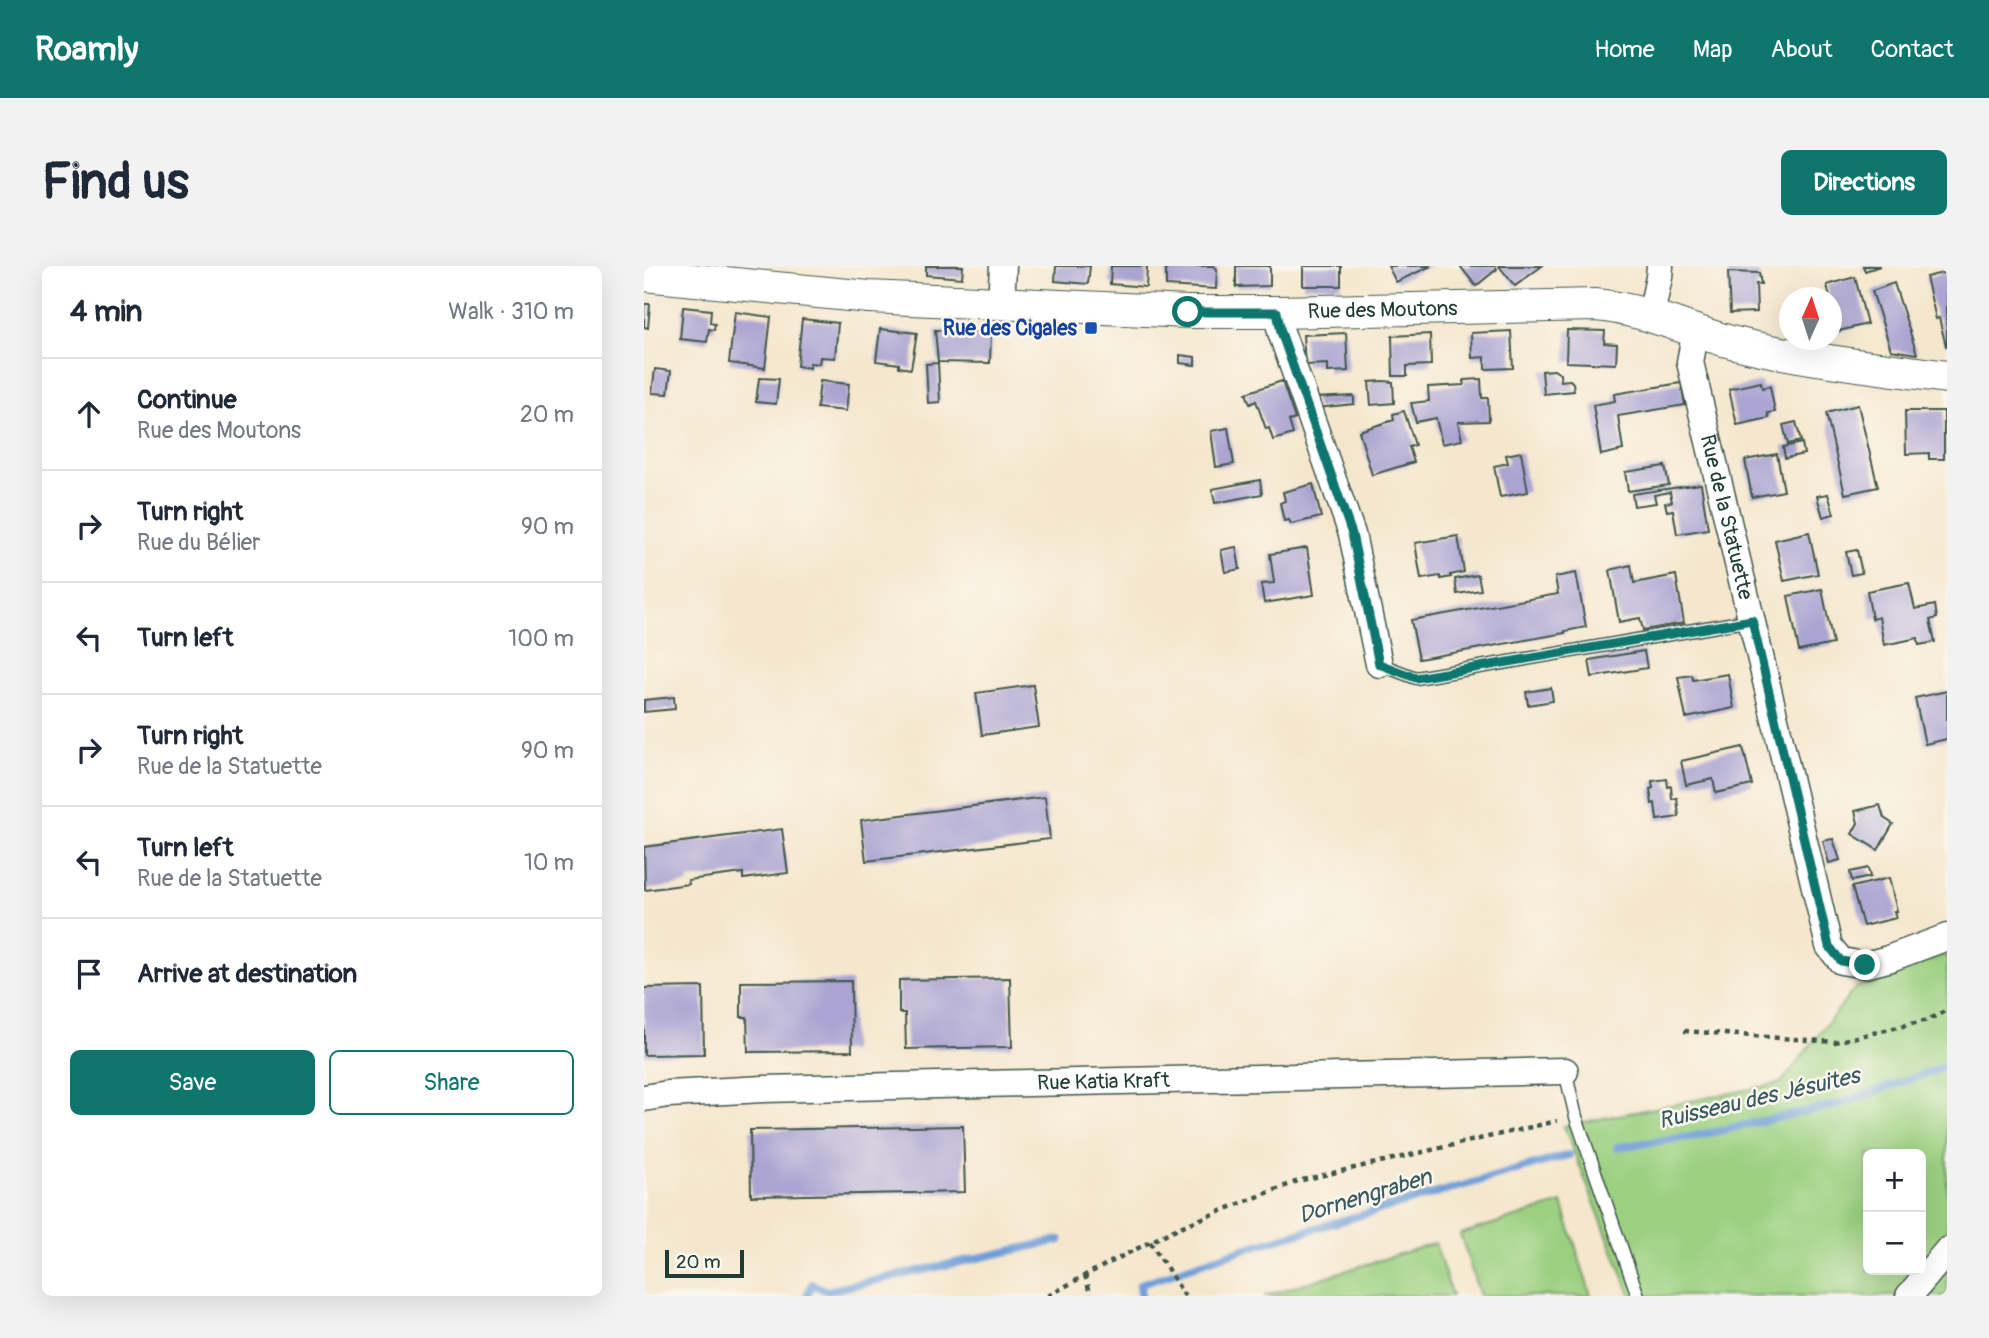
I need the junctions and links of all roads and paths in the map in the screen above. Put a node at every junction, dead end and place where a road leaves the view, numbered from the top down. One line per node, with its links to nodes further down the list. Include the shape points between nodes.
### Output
1 (1003, 266): 4 (street)
2 (1660, 266): 6 (street)
3 (644, 275): 4 (street, Rue des Moutons, via 869,297)
4 (1001, 304): 5 (street, Rue des Moutons)
5 (1277, 312): 6 (street, Rue des Moutons, via 1576,305); 10 (street, via 1352,534)
6 (1651, 315): 7 (street, Rue des Moutons)
7 (1696, 330): 8 (street, Rue des Moutons, via 1761,348); 9 (street, Rue de la Statuette, via 1690,362)
8 (1947, 377)
9 (1752, 620): 10 (lane, via 1416,678); 11 (street, Rue de la Statuette, via 1829,946 1841,961 1865,965)
10 (1379, 664)
11 (1947, 937)
12 (1947, 1010): 13 (path, via 1928,1020 1835,1042)
13 (1684, 1031)
14 (1564, 1071): 15 (street, Rue Katia Kraft, via 764,1089); 16 (lane)
15 (644, 1098)
16 (1576, 1117): 17 (path, via 1298,1181); 23 (lane)
17 (1150, 1242): 19 (path); 22 (path)
18 (1947, 1251): 24 (street)
19 (1084, 1275): 20 (path); 21 (path)
20 (1048, 1296)
21 (1091, 1296)
22 (1185, 1296)
23 (1638, 1296)
24 (1909, 1296)

